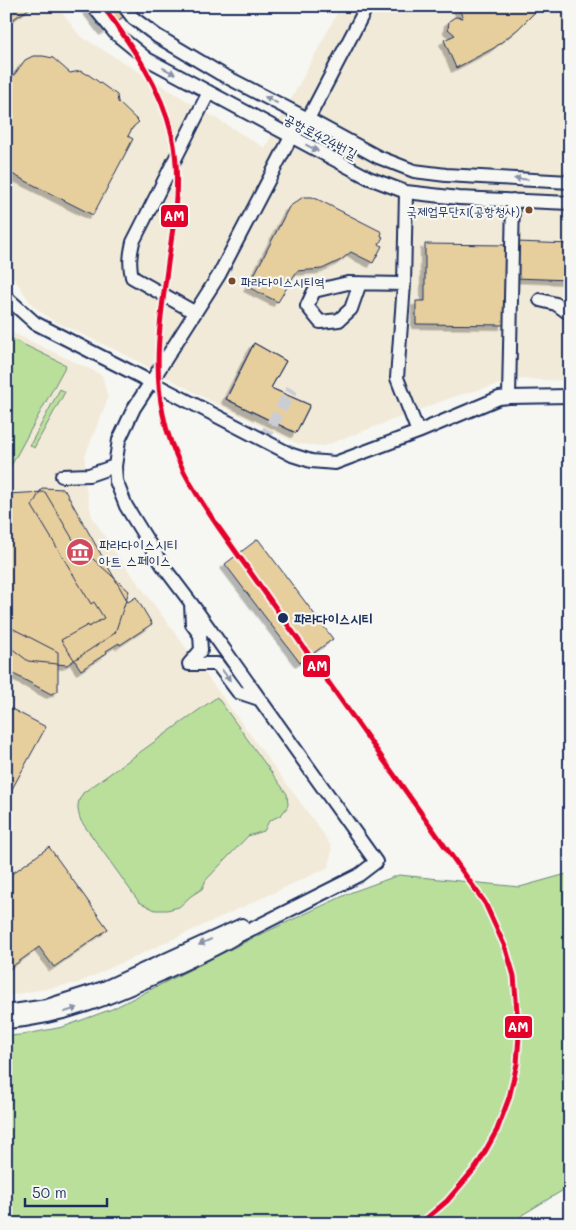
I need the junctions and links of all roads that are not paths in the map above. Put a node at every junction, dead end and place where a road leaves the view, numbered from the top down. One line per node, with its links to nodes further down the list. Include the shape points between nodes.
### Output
1 (93, 6): 4 (street, 공항로424번길, one-way to 4, via 115,34 147,59)
2 (124, 6): 5 (street, 공항로424번길, one-way to 2, via 157,36 133,18)
3 (366, 6): 5 (street)
4 (209, 92): 6 (street, 공항로424번길); 15 (street, via 133,242 130,256 132,277)
5 (308, 119): 6 (street); 7 (street, 공항로424번길, one-way to 5, via 446,175 414,170 378,157)
6 (291, 137): 8 (street, 공항로424번길, one-way to 8, via 369,178); 15 (street, via 220,275)
7 (570, 182)
8 (406, 192): 9 (street, 공항로424번길); 12 (street)
9 (513, 200): 10 (street, 공항로424번길); 19 (street)
10 (570, 203)
11 (360, 283): 12 (street)
12 (404, 284): 20 (street, via 397,378)
13 (6, 296): 17 (street, via 35,322)
14 (540, 300): 16 (street, via 556,304)
15 (194, 312): 17 (street)
16 (570, 314)
17 (151, 382): 20 (street, via 278,448 310,461 335,463); 21 (street, via 119,440)
18 (570, 396): 19 (street)
19 (509, 397): 20 (street, via 479,405)
20 (418, 432)
21 (115, 466): 22 (street, via 89,474); 23 (street, via 116,481 126,506 162,566)
22 (62, 476)
23 (191, 603): 24 (street); 24 (street, one-way to 24, via 192,624 200,636 201,650 189,664 217,664 238,692)
24 (259, 698): 25 (street)
25 (376, 862): 26 (street, one-way to 26, via 104,988 47,1006); 27 (street, one-way to 25, via 63,1013 106,999 216,949 359,875)
26 (6, 1012)
27 (6, 1022)

